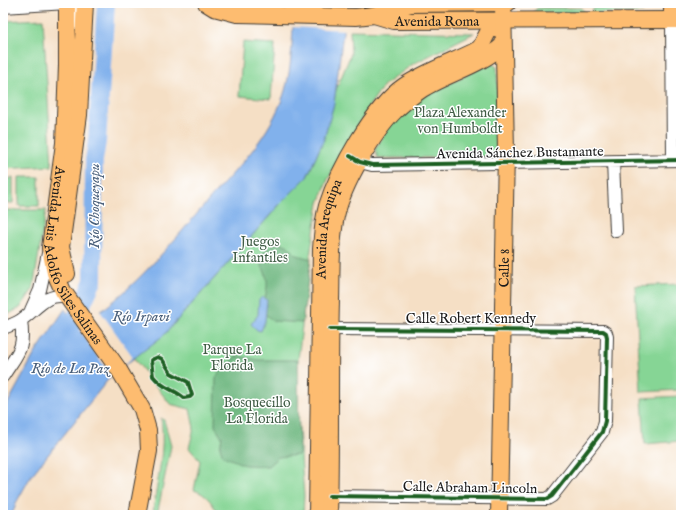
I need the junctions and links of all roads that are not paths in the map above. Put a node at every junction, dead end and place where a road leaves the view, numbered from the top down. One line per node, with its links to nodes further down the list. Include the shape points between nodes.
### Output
1 (67, 3): 8 (street); 14 (street, via 78,9 75,115); 20 (main road, Avenida Luis Adolfo Siles Salinas, via 64,143)
2 (85, 3): 14 (main road, Avenida Luis Adolfo Siles Salinas)
3 (244, 3): 9 (street)
4 (503, 3): 5 (main road, Avenida Roma); 10 (main road, Avenida Roma, via 410,4); 12 (main road, Calle 8)
5 (508, 3)
6 (672, 3): 11 (main road)
7 (213, 5): 9 (main road, Avenida Roma, via 237,14)
8 (3, 7)
9 (276, 15): 10 (main road, Avenida Roma)
10 (374, 15): 12 (main road, Avenida Roma, via 394,21)
11 (677, 20): 12 (main road, Avenida Roma); 16 (street)
12 (502, 21): 13 (main road, Calle 8); 15 (main road, Avenida Arequipa, via 488,32 480,48 403,86 373,119)
13 (503, 45): 15 (main road, Avenida Arequipa, via 492,54 411,97 384,123); 18 (main road, Calle 8)
14 (77, 130): 21 (main road, Avenida Luis Adolfo Siles Salinas, via 61,247)
15 (355, 159): 18 (street, Avenida Sánchez Bustamante, via 372,165); 24 (main road, Avenida Arequipa, via 333,230)
16 (677, 160): 17 (street, Avenida Sánchez Bustamante)
17 (613, 162): 18 (street, Avenida Sánchez Bustamante); 19 (street)
18 (505, 164): 25 (main road, Calle 8)
19 (616, 231)
20 (50, 248): 21 (main road, Avenida Luis Adolfo Siles Salinas, via 54,273); 22 (street, via 40,290)
21 (66, 290): 22 (street, via 50,297); 27 (main road, Avenida Luis Adolfo Siles Salinas)
22 (25, 317): 23 (street); 28 (street, via 22,347)
23 (3, 328)
24 (324, 328): 25 (street, Calle Robert Kennedy); 29 (main road, Avenida Arequipa)
25 (502, 329): 26 (street, Calle Robert Kennedy, via 603,331); 30 (main road, Calle 8)
26 (607, 337): 30 (street, Calle Abraham Lincoln, via 605,421 600,436 552,496 547,499)
27 (122, 367): 31 (main road, Avenida Luis Adolfo Siles Salinas, via 142,409 148,430 148,461); 32 (main road, Avenida Luis Adolfo Siles Salinas, via 147,395 157,424 158,452)
28 (3, 376)
29 (323, 496): 30 (street, Calle Abraham Lincoln); 33 (main road, Avenida Arequipa); 34 (main road, Avenida Arequipa)
30 (500, 498): 35 (main road, Calle 8)
31 (137, 515)
32 (148, 515)
33 (317, 515)
34 (329, 515)
35 (499, 515)

